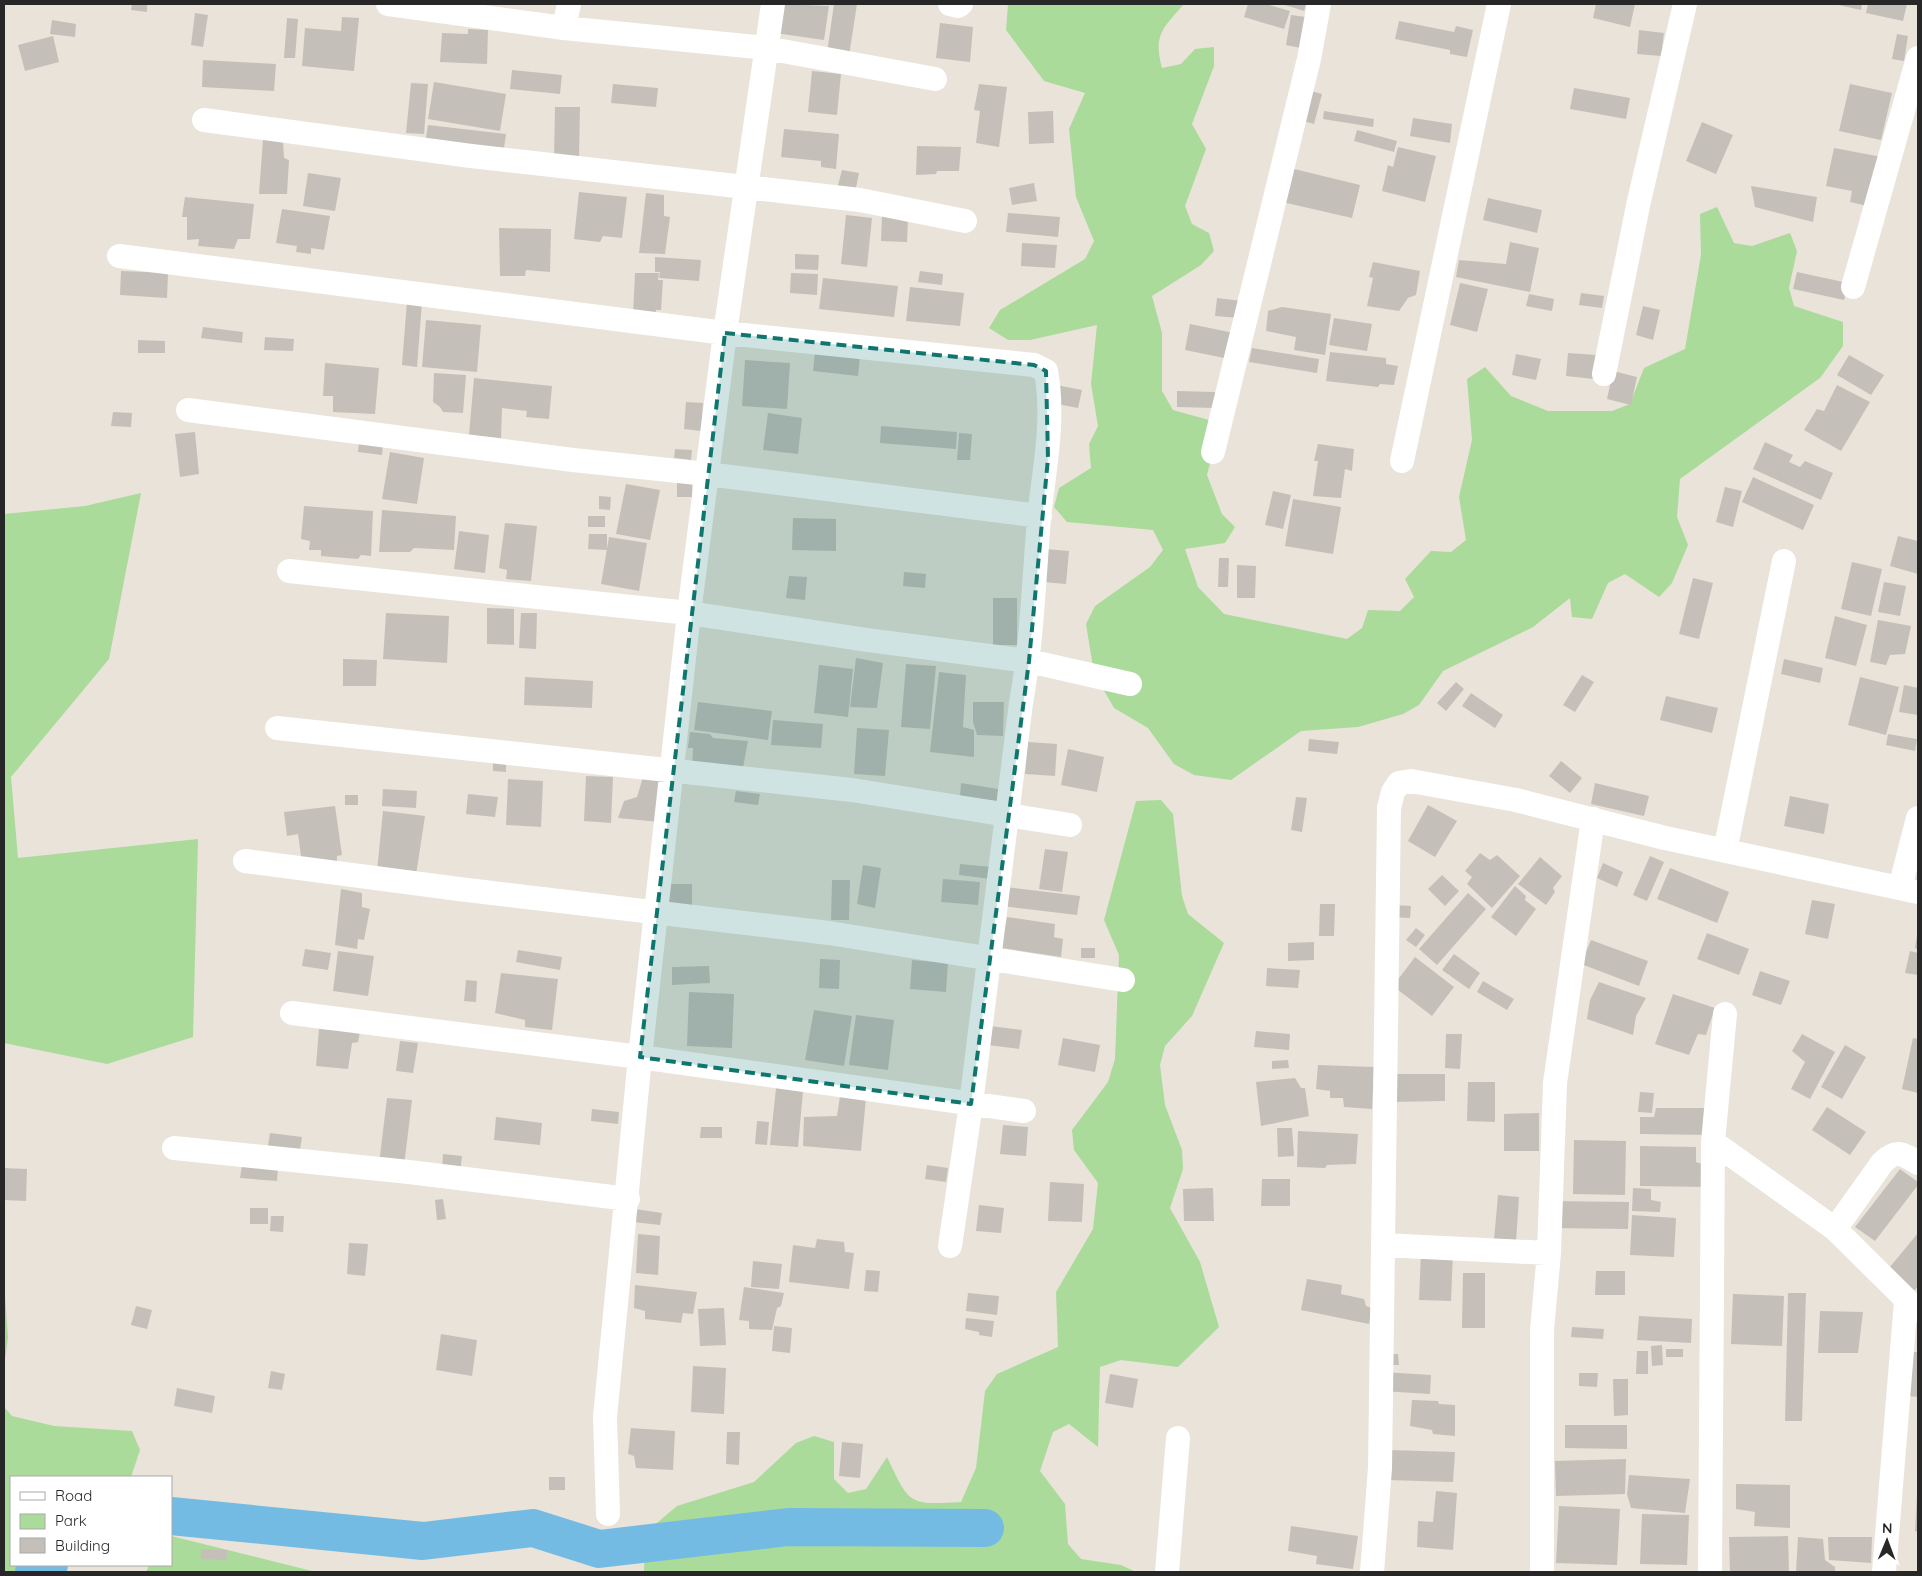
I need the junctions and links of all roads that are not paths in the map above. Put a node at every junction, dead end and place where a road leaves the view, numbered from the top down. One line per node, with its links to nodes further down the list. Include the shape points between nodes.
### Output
1 (388, 4): 9 (street)
2 (569, 4): 9 (street)
3 (773, 4): 10 (street)
4 (950, 4): 5 (street)
5 (961, 4)
6 (1320, 4): 21 (street)
7 (1499, 4): 22 (street)
8 (1685, 4): 19 (street, via 1638,201)
9 (564, 28): 10 (street)
10 (766, 48): 12 (street); 14 (street)
11 (1918, 58): 17 (street)
12 (935, 79)
13 (204, 120): 14 (street, via 471,156)
14 (746, 185): 15 (street, via 860,200); 18 (street)
15 (964, 221)
16 (120, 256): 18 (street)
17 (1853, 287)
18 (725, 333): 23 (street); 24 (street, via 1034,365 1046,371 1048,458)
19 (1604, 374)
20 (188, 410): 23 (street, via 573,460)
21 (1213, 452)
22 (1402, 461)
23 (707, 474): 24 (street); 27 (street)
24 (1040, 516): 28 (street)
25 (1784, 561): 36 (street)
26 (289, 571): 27 (street)
27 (689, 613): 28 (street); 31 (street)
28 (1029, 662): 29 (street); 32 (street)
29 (1130, 684)
30 (277, 728): 31 (street)
31 (674, 771): 32 (street, via 852,790); 39 (street)
32 (1007, 816): 35 (street); 40 (street)
33 (1918, 818): 38 (street)
34 (1593, 819): 36 (street); 52 (street, via 1516,800 1412,781 1399,783 1392,792 1389,808); 54 (street, via 1555,1083)
35 (1070, 826)
36 (1725, 851): 38 (street)
37 (245, 861): 39 (street)
38 (1909, 890)
39 (657, 913): 40 (street); 44 (street)
40 (990, 956): 41 (street); 45 (street)
41 (1123, 980)
42 (292, 1013): 44 (street)
43 (1725, 1014): 47 (street)
44 (640, 1057): 45 (street); 50 (street)
45 (971, 1104): 46 (street); 53 (street)
46 (1024, 1111)
47 (1713, 1142): 51 (street); 61 (street)
48 (174, 1148): 50 (street)
49 (1918, 1163): 51 (street, via 1901,1153 1890,1155)
50 (628, 1199): 57 (street, via 605,1416)
51 (1835, 1229): 55 (street)
52 (1383, 1245): 54 (street); 59 (street, via 1380,1468)
53 (950, 1246)
54 (1549, 1254): 60 (street, via 1542,1330)
55 (1912, 1306): 62 (street)
56 (1178, 1438): 58 (street)
57 (608, 1514)
58 (1167, 1572)
59 (1372, 1572)
60 (1542, 1572)
61 (1710, 1572)
62 (1884, 1572)

